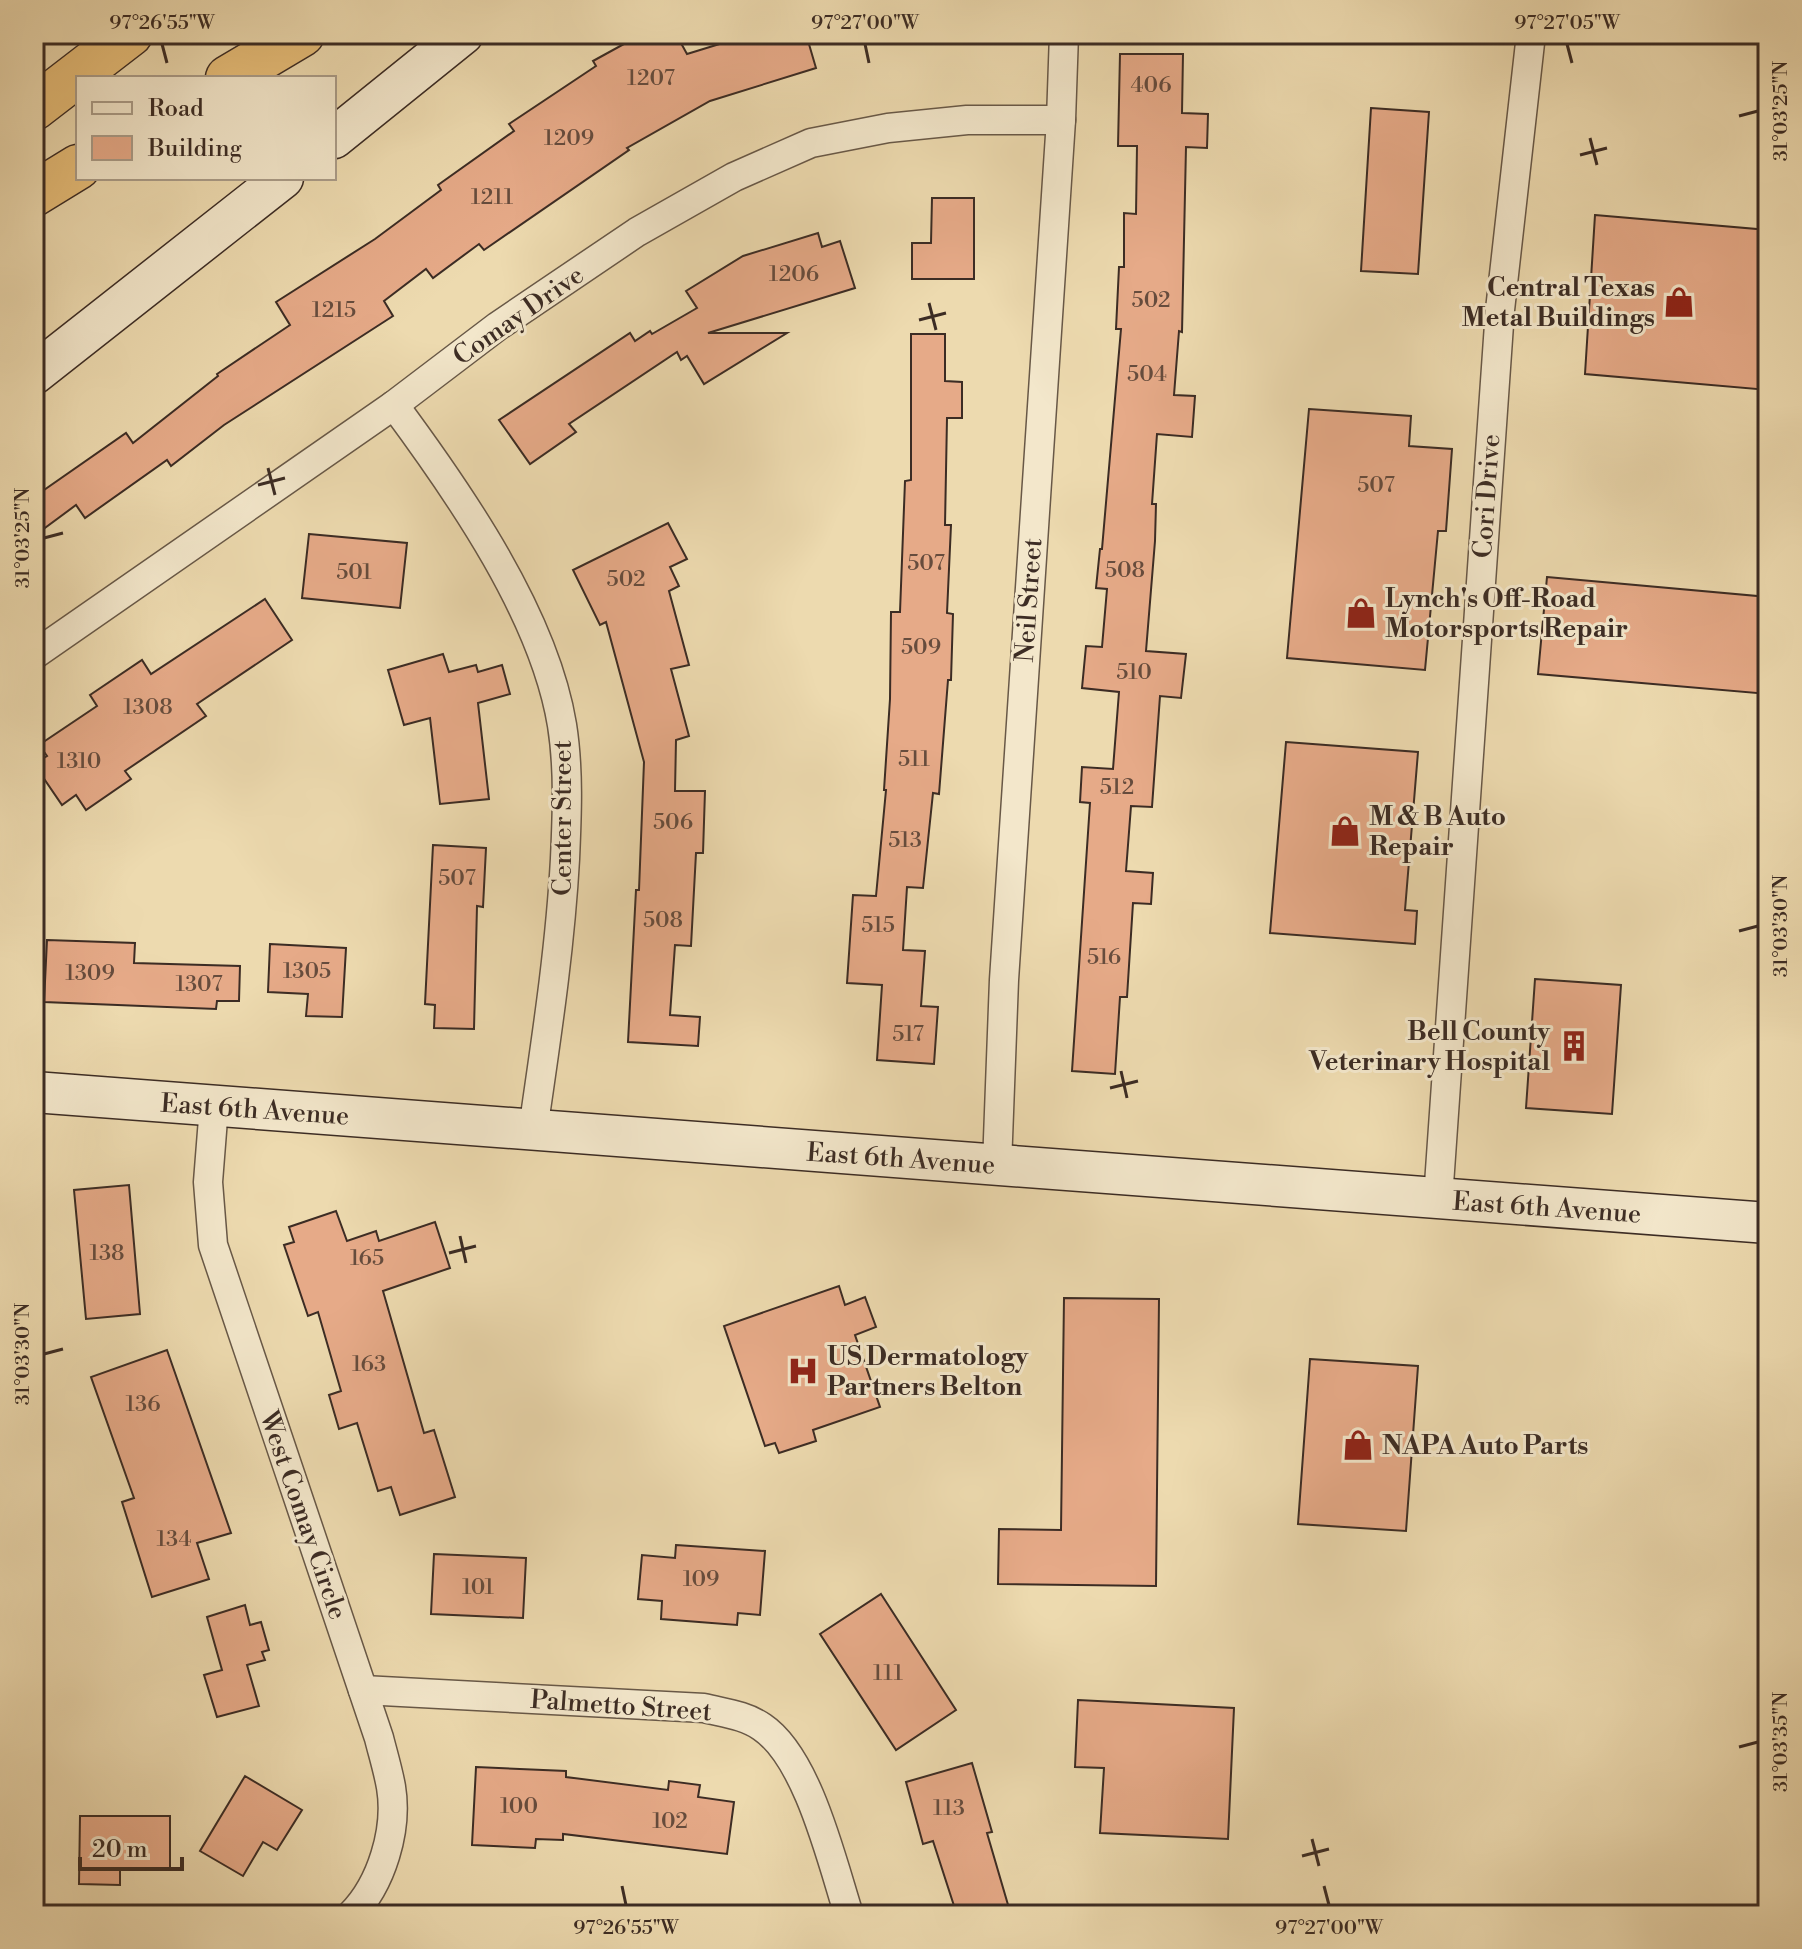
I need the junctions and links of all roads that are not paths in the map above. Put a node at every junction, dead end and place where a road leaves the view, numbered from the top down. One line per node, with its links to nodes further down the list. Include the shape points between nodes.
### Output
1 (130, 34): 7 (highway)
2 (302, 34): 6 (highway)
3 (463, 34): 9 (main road)
4 (1064, 34): 8 (street, Neil Street)
5 (1531, 34): 20 (street, Cori Drive, via 1500,310)
6 (231, 76)
7 (34, 108)
8 (1061, 120): 14 (street, Comay Drive, via 967,120 811,143 734,177 637,232 498,326); 19 (street, Neil Street, via 1004,980)
9 (336, 136)
10 (76, 168): 12 (highway)
11 (280, 180): 13 (main road)
12 (34, 194)
13 (34, 374)
14 (394, 405): 15 (street, Comay Drive); 18 (street, Center Street, via 446,474 527,616 549,670 562,726 568,808 561,936)
15 (34, 655)
16 (34, 1092): 17 (main road, East 6th Avenue)
17 (214, 1106): 18 (main road, East 6th Avenue); 22 (street, West Comay Circle, via 208,1182 213,1245)
18 (533, 1130): 19 (main road, East 6th Avenue)
19 (997, 1165): 20 (main road, East 6th Avenue)
20 (1438, 1199): 21 (main road, East 6th Avenue)
21 (1768, 1223)
22 (363, 1690): 23 (street, West Comay Circle, via 392,1789 392,1827 382,1864); 24 (street, Palmetto Street, via 704,1708 744,1717 782,1743 797,1768)
23 (351, 1915)
24 (849, 1915)

